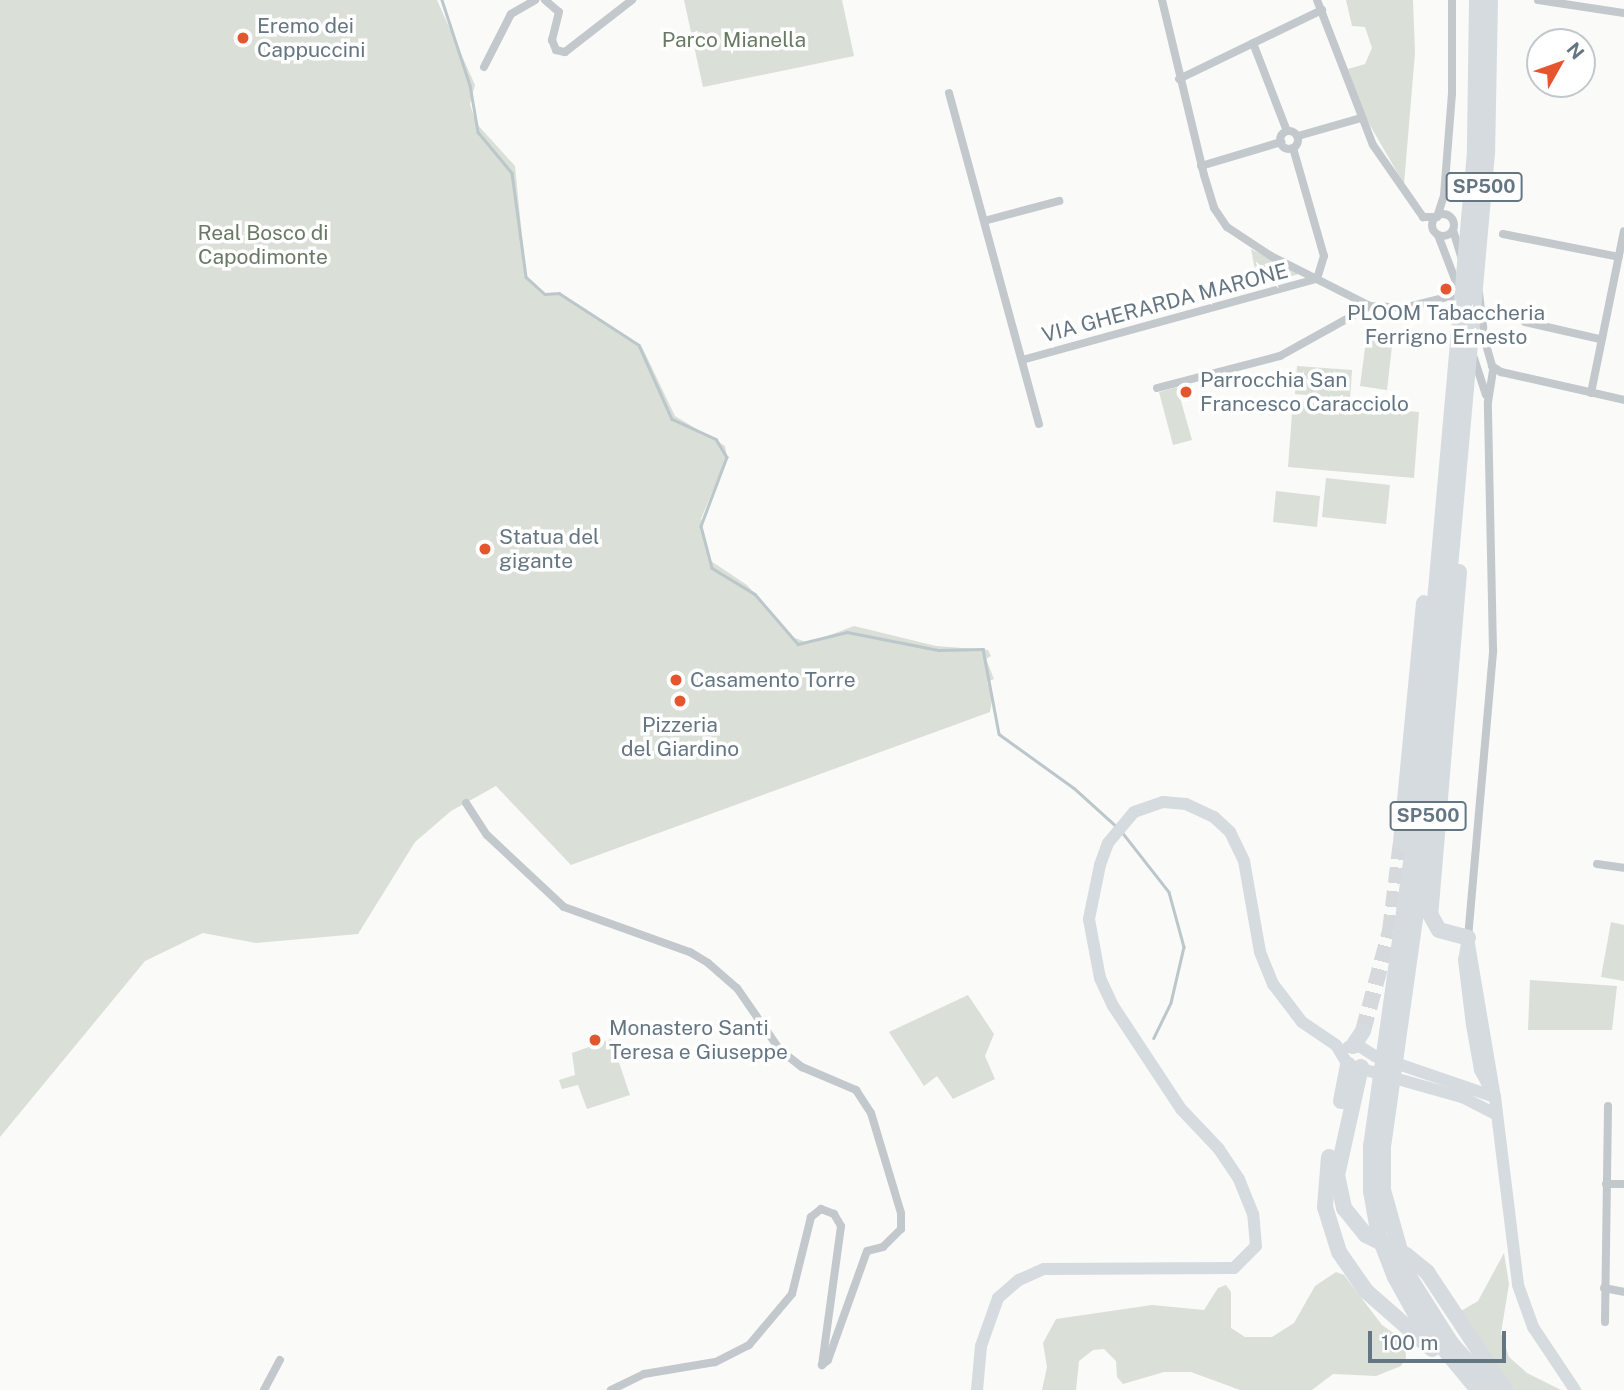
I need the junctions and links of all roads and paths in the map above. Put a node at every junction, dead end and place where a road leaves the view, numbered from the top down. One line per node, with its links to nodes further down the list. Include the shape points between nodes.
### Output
1 (535, 0): 13 (street, via 511,14)
2 (545, 0): 3 (street, via 559,12 552,40 556,51 565,52)
3 (632, 0)
4 (1162, 0): 14 (street)
5 (1317, 0): 10 (street)
6 (1452, 0): 22 (street, via 1452,94)
7 (1477, 0): 42 (highway, SP500, via 1478,108)
8 (1490, 0): 42 (highway, SP500, via 1490,109)
9 (1538, 0): 11 (street)
10 (1322, 10): 12 (street); 16 (street)
11 (1624, 13)
12 (1253, 43): 14 (street); 17 (street)
13 (484, 67)
14 (1179, 79): 21 (street)
15 (949, 93): 26 (street)
16 (1361, 118): 18 (street); 24 (street, via 1408,200 1423,217)
17 (1287, 131): 18 (street); 19 (street)
18 (1298, 136): 20 (street)
19 (1281, 142): 20 (street); 21 (street)
20 (1293, 148): 32 (street, via 1324,256)
21 (1201, 166): 32 (street, via 1214,208 1227,227)
22 (1444, 195): 24 (street); 25 (street)
23 (1059, 201): 26 (street)
24 (1437, 217): 25 (street); 30 (street, via 1433,226)
25 (1450, 217): 27 (street)
26 (984, 221): 40 (street)
27 (1453, 230): 30 (street); 37 (street, via 1456,249 1480,296)
28 (1624, 231): 31 (street)
29 (1503, 234): 31 (street)
30 (1438, 235): 33 (street)
31 (1619, 257): 38 (street)
32 (1317, 279): 34 (street); 40 (street, VIA GHERARDA MARONE)
33 (1460, 301): 34 (street, via 1452,296 1404,308); 35 (street)
34 (1370, 306): 43 (street, via 1280,356)
35 (1457, 318): 37 (street, via 1475,315); 39 (street, via 1454,337)
36 (1525, 322): 38 (street)
37 (1483, 330): 39 (street, via 1477,342); 41 (street)
38 (1600, 339): 44 (street)
39 (1467, 345): 42 (street)
40 (1021, 360): 47 (street)
41 (1495, 371): 42 (street); 44 (street); 46 (street)
42 (1467, 372): 46 (street); 48 (highway, SP500)
43 (1157, 388)
44 (1591, 393): 45 (street)
45 (1624, 400)
46 (1488, 402): 53 (street, via 1493,650)
47 (1039, 424)
48 (1452, 471): 50 (highway, via 1427,570); 53 (highway, via 1460,576 1430,914 1439,930); 54 (highway, SP500)
49 (466, 803): 70 (street, via 487,835 564,907 690,952 737,988 780,1050 802,1067 856,1090 871,1113 901,1213 901,1229 884,1247 867,1251 828,1360 822,1365 841,1226 834,1214 821,1209 811,1217 792,1294 749,1345 715,1363 644,1374)
50 (1401, 842)
51 (1597, 864): 52 (street)
52 (1624, 868)
53 (1468, 938): 57 (street, via 1464,960); 60 (street)
54 (1400, 999): 73 (highway, SP500, via 1371,1146 1371,1191 1379,1236 1416,1315); 74 (highway, SP500, via 1383,1147 1383,1190 1391,1233 1426,1309)
55 (1363, 1031): 56 (highway)
56 (1352, 1059): 58 (street); 59 (street); 71 (street, via 1302,1022 1273,984 1260,953 1244,861 1223,824 1196,807 1175,802 1154,804 1128,817 1100,865 1090,919 1100,978 1113,1006 1181,1109 1219,1149 1239,1179 1253,1214 1256,1246 1234,1268 1044,1269 1019,1280 998,1298 981,1346); 72 (highway, via 1325,1181 1333,1239 1366,1291); 75 (highway, via 1337,1175 1344,1208 1366,1235 1406,1255 1427,1272)
57 (1480, 1070): 58 (street, via 1479,1078); 60 (street)
58 (1468, 1084): 60 (street)
59 (1462, 1097): 60 (street); 62 (street)
60 (1495, 1097): 62 (street)
61 (1608, 1106): 63 (street)
62 (1497, 1115): 76 (street, via 1523,1303)
63 (1606, 1184): 64 (street); 65 (street)
64 (1624, 1184)
65 (1604, 1288): 66 (street); 67 (street)
66 (1624, 1292)
67 (1605, 1322)
68 (280, 1360): 69 (street)
69 (264, 1390)
70 (611, 1390)
71 (977, 1390)
72 (1471, 1390)
73 (1478, 1390)
74 (1493, 1390)
75 (1505, 1390)
76 (1575, 1390)

